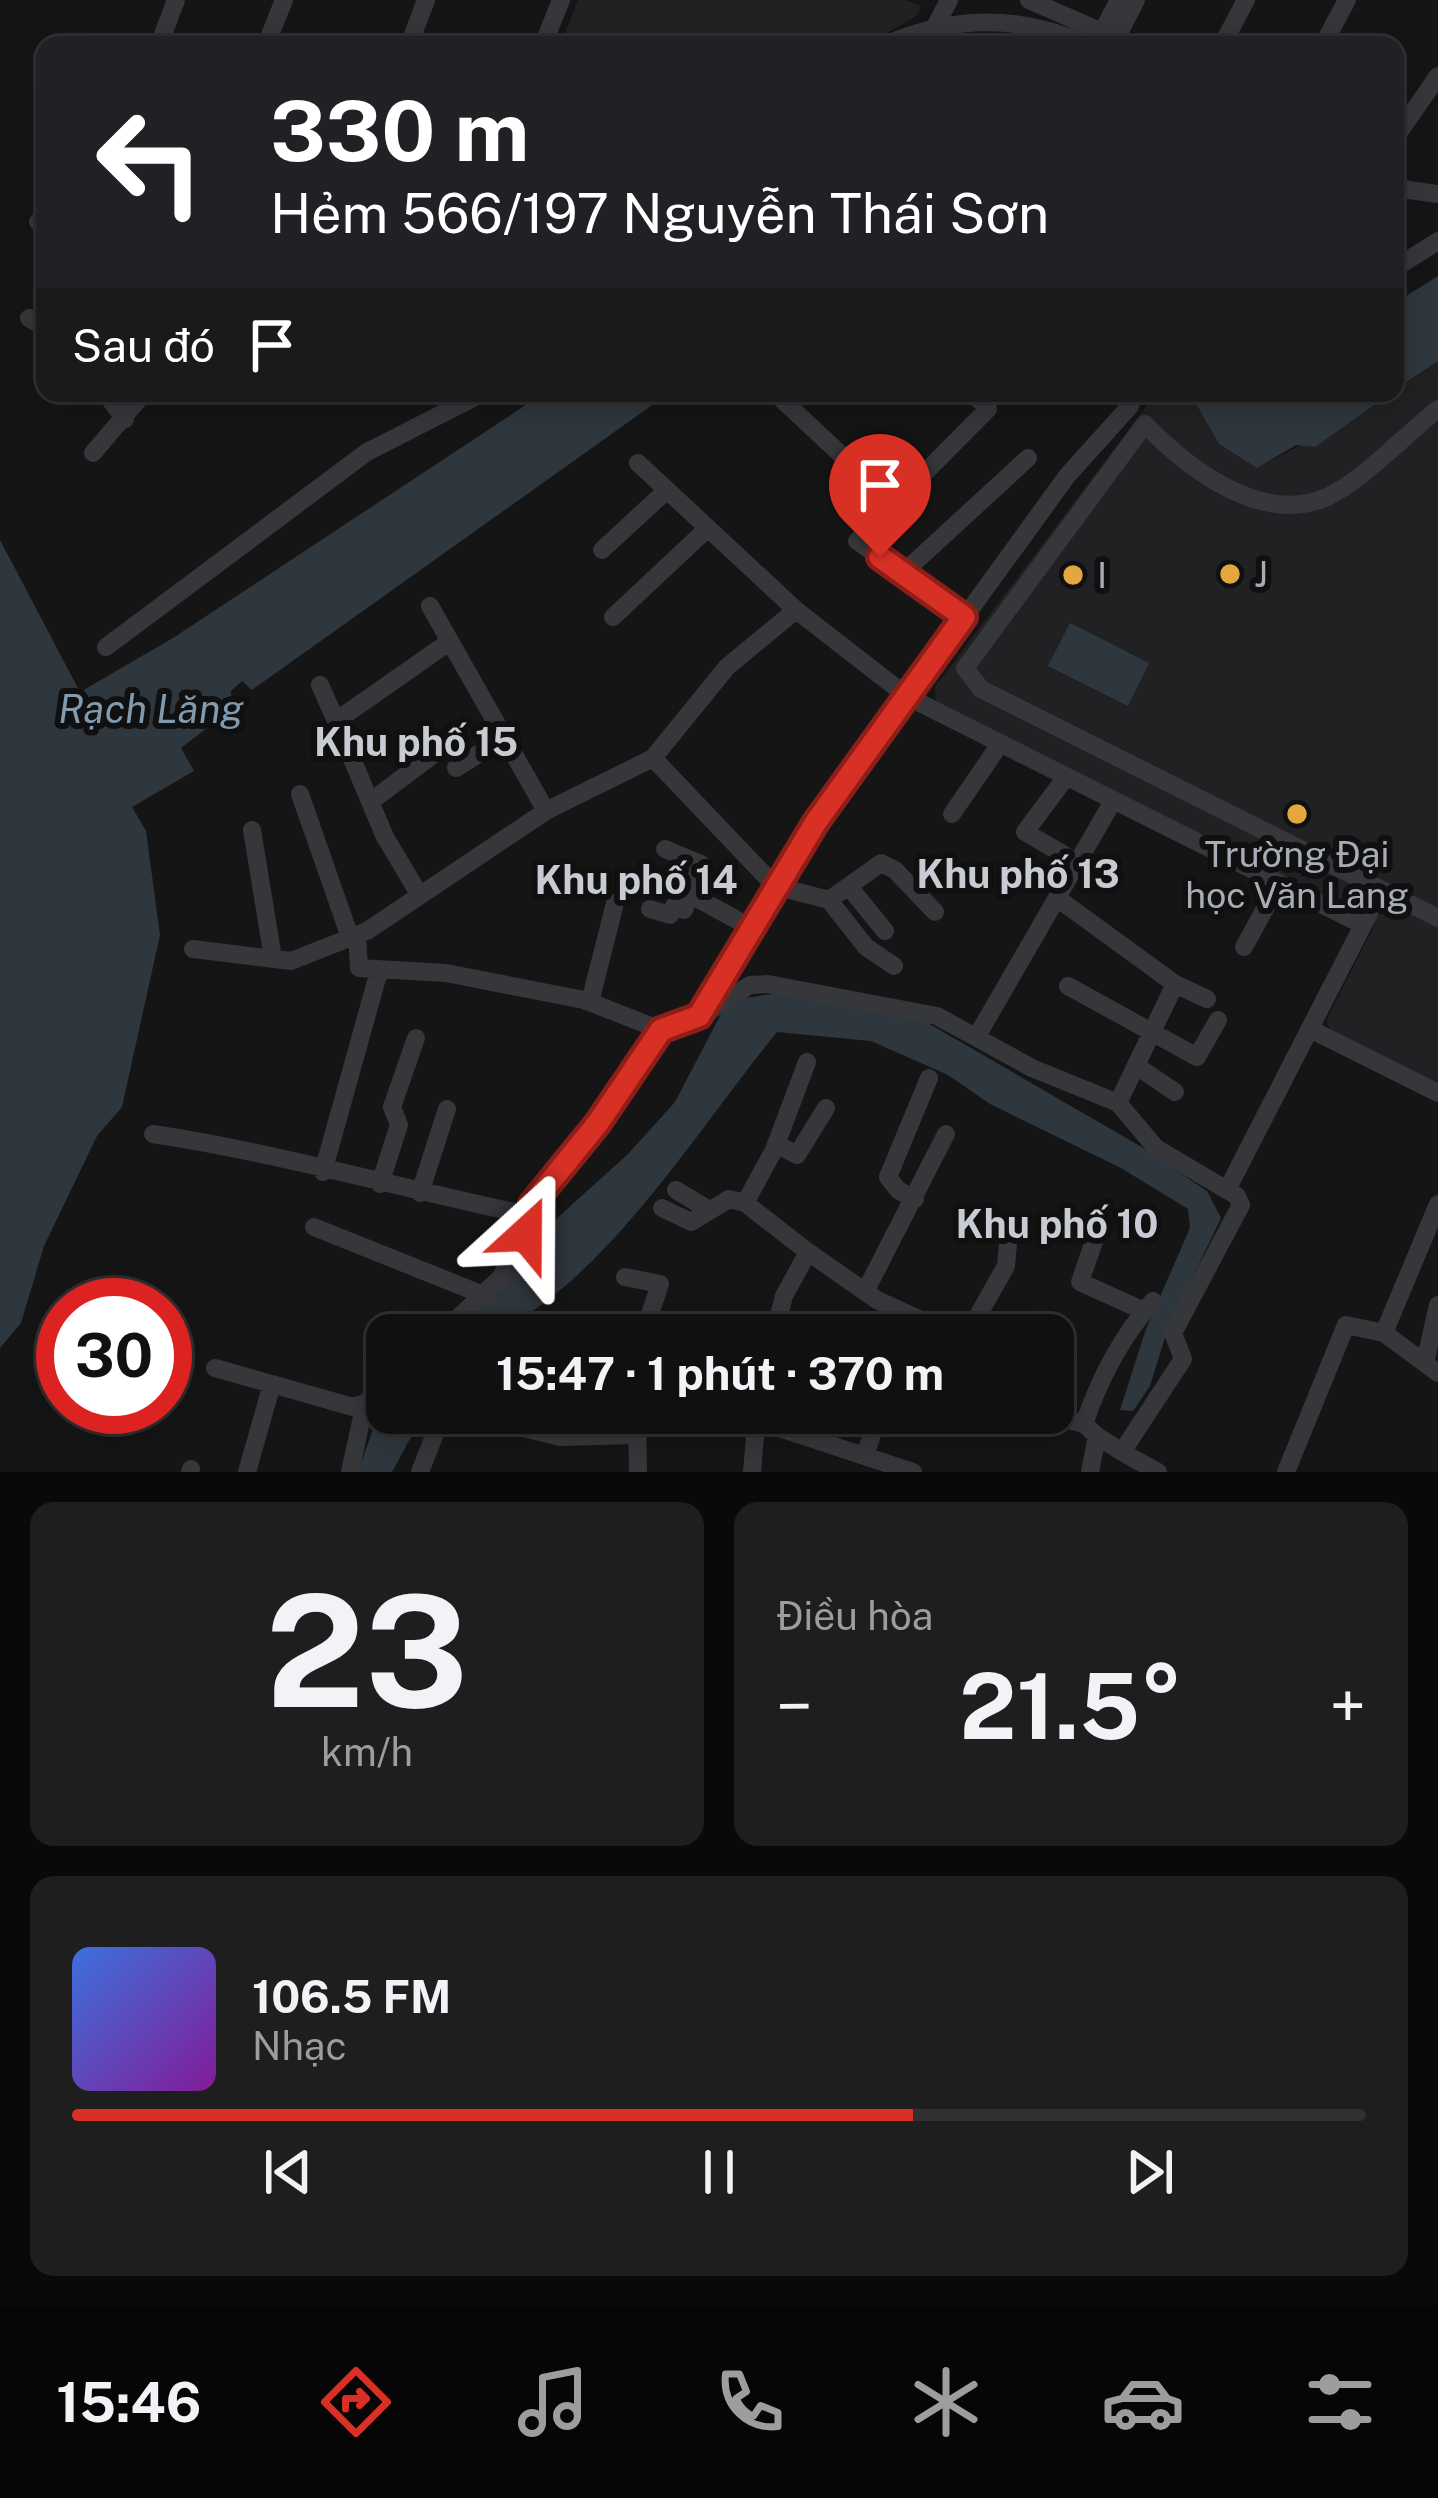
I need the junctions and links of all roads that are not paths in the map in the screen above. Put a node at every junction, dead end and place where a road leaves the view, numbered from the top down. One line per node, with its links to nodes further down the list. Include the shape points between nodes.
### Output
1 (176, 0): 12 (street)
2 (284, 0): 13 (street)
3 (426, 0): 14 (street)
4 (561, 0): 15 (street)
5 (949, 0): 11 (street)
6 (1029, 0): 7 (street, via 1102,32)
7 (1119, 0)
8 (1136, 0): 18 (street)
9 (1246, 0): 19 (street)
10 (1347, 0): 20 (street)
11 (935, 26): 16 (street); 17 (street, via 998,22)
12 (162, 36)
13 (270, 36)
14 (412, 36)
15 (547, 36)
16 (909, 36)
17 (1068, 36)
18 (1118, 36)
19 (1227, 36)
20 (1328, 36)
21 (1438, 76): 22 (street)
22 (1404, 124)
23 (1404, 189): 24 (street)
24 (1438, 194)
25 (1438, 241): 26 (street)
26 (1404, 262)
27 (112, 402): 34 (street)
28 (137, 402): 34 (street)
29 (465, 402): 48 (street, via 367,452)
30 (785, 402): 39 (street)
31 (980, 402): 39 (street, via 988,410)
32 (1123, 402): 46 (street)
33 (1438, 410): 69 (street, via 1326,497 1278,504 1217,482 1145,424 965,668 981,689)
34 (124, 418): 35 (street)
35 (93, 453)
36 (1028, 458): 42 (street)
37 (638, 463): 38 (street)
38 (667, 490): 40 (street); 41 (street)
39 (894, 504): 42 (street, via 857,541)
40 (708, 528): 44 (street); 45 (street)
41 (602, 550)
42 (903, 573): 46 (street)
43 (430, 606): 47 (street)
44 (796, 610): 50 (street); 55 (street, via 727,667)
45 (613, 617)
46 (964, 617): 50 (street)
47 (448, 642): 51 (street); 52 (street)
48 (106, 647)
49 (320, 685): 51 (street)
50 (908, 697): 53 (street); 67 (street)
51 (336, 722): 60 (street)
52 (504, 738): 56 (street); 61 (street)
53 (1000, 744): 57 (street); 62 (street)
54 (438, 751): 60 (street)
55 (653, 758): 61 (street); 67 (street)
56 (456, 768)
57 (1066, 777): 59 (street); 65 (street, via 1025,832)
58 (300, 794): 81 (street)
59 (1113, 801): 65 (street); 66 (street)
60 (370, 802): 70 (street)
61 (546, 812): 70 (street)
62 (952, 814)
63 (252, 830): 84 (street)
64 (665, 849): 71 (street, via 701,864)
65 (1078, 863): 72 (street)
66 (1279, 883): 78 (street); 82 (street)
67 (775, 886): 73 (street); 79 (street)
68 (850, 888): 73 (street); 76 (street, via 881,863); 80 (street)
69 (1382, 890): 77 (street); 78 (street)
70 (418, 894): 81 (street)
71 (691, 895): 75 (street, via 684,910 674,906 670,915); 79 (street)
72 (1058, 898): 87 (street); 96 (street)
73 (829, 901): 85 (street, via 866,947)
74 (615, 903): 90 (street)
75 (650, 909)
76 (935, 912)
77 (1438, 918)
78 (1363, 925): 93 (street)
79 (751, 927): 91 (street)
80 (885, 931)
81 (354, 936): 84 (street, via 291,961); 86 (street, via 359,968)
82 (1244, 947)
83 (193, 949): 84 (street)
84 (273, 958)
85 (894, 966)
86 (380, 971): 90 (street, via 446,973); 109 (street)
87 (1175, 984): 89 (street); 95 (street)
88 (1068, 986): 95 (street)
89 (1207, 999)
90 (590, 1002): 94 (street)
91 (699, 1016): 94 (street); 96 (street, via 737,990 768,983 912,1009)
92 (1218, 1020): 95 (street, via 1197,1057)
93 (1310, 1028): 102 (street); 112 (street)
94 (661, 1030): 119 (street)
95 (1154, 1032): 99 (street)
96 (977, 1036): 103 (street)
97 (416, 1038): 110 (street, via 392,1107 399,1125)
98 (807, 1062): 108 (street)
99 (1138, 1067): 101 (street); 103 (street)
100 (929, 1078): 114 (street, via 888,1177)
101 (1175, 1092)
102 (1438, 1093)
103 (1118, 1103): 112 (street, via 1156,1148)
104 (826, 1108): 108 (street, via 797,1156)
105 (447, 1109): 113 (street)
106 (153, 1134): 109 (street)
107 (946, 1134): 114 (street)
108 (776, 1144): 115 (street)
109 (323, 1172): 110 (street)
110 (380, 1184): 113 (street)
111 (676, 1190): 118 (street)
112 (1227, 1190): 148 (street, via 1241,1205 1173,1333 1184,1359)
113 (421, 1193): 119 (street)
114 (915, 1198): 125 (street)
115 (746, 1203): 118 (street, via 729,1199); 123 (street)
116 (1438, 1204): 135 (street)
117 (662, 1208): 118 (street, via 684,1222)
118 (710, 1210)
119 (528, 1215): 126 (street, via 516,1255)
120 (1010, 1221): 134 (street, via 1006,1266)
121 (1100, 1224): 141 (street, via 1080,1282 1148,1306 1104,1376)
122 (314, 1227): 126 (street)
123 (808, 1252): 125 (street); 131 (street)
124 (625, 1277): 130 (street, via 660,1284)
125 (865, 1292): 128 (street)
126 (485, 1297): 129 (street)
127 (1438, 1305): 137 (street)
128 (896, 1309): 132 (street); 133 (street)
129 (465, 1314)
130 (650, 1314)
131 (779, 1314)
132 (894, 1314)
133 (907, 1314)
134 (979, 1314)
135 (1384, 1333): 137 (street); 158 (street, via 1346,1325)
136 (215, 1368): 138 (street)
137 (1431, 1368)
138 (272, 1384): 139 (street, via 353,1407); 150 (street)
139 (364, 1403): 151 (street)
140 (1074, 1424): 141 (street)
141 (1090, 1430): 148 (street); 156 (street)
142 (435, 1434): 152 (street)
143 (548, 1434): 147 (street)
144 (755, 1434): 154 (street)
145 (805, 1434): 149 (street)
146 (872, 1434): 149 (street)
147 (636, 1435): 153 (street)
148 (1122, 1452): 157 (street)
149 (865, 1456): 155 (street)
150 (247, 1472)
151 (350, 1472)
152 (420, 1472)
153 (638, 1472)
154 (752, 1472)
155 (913, 1472)
156 (1090, 1472)
157 (1159, 1472)
158 (1286, 1472)

